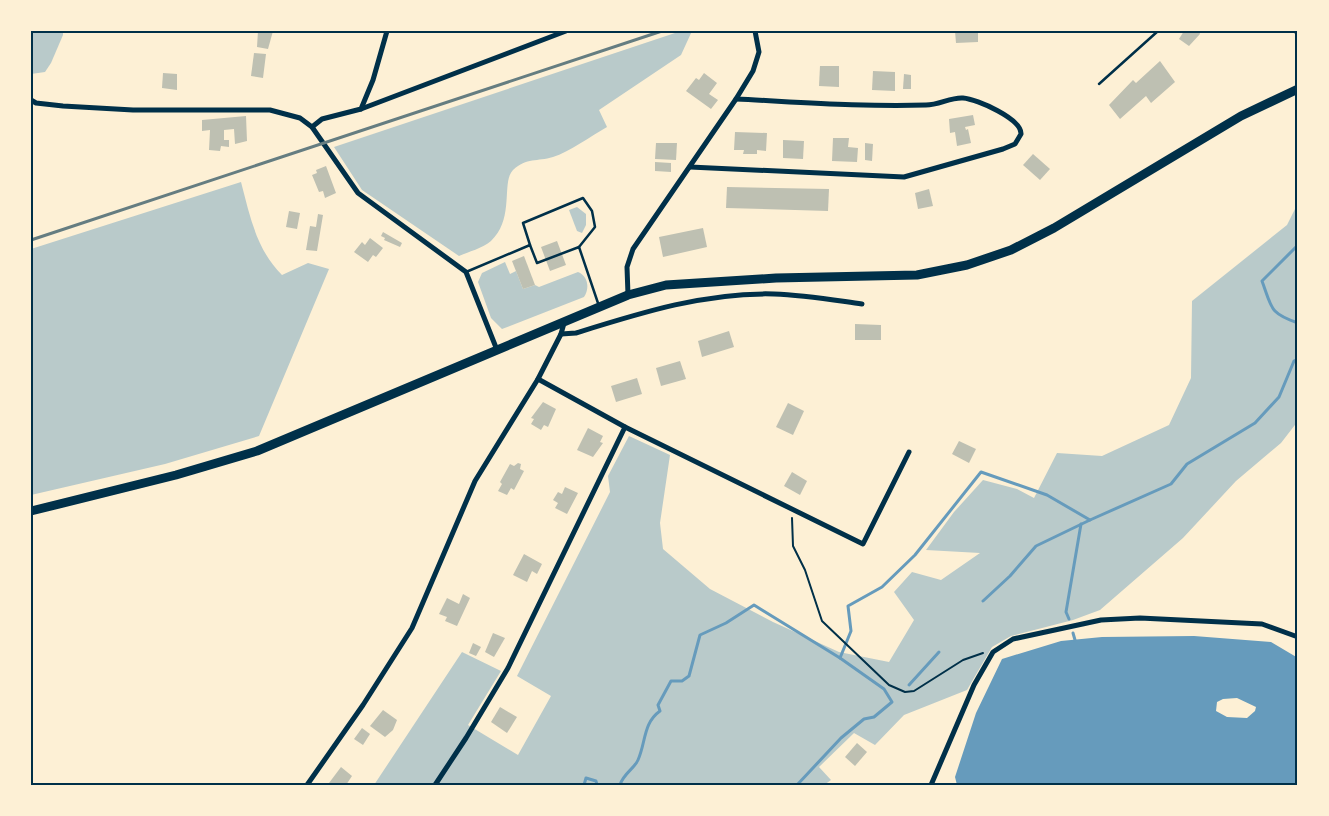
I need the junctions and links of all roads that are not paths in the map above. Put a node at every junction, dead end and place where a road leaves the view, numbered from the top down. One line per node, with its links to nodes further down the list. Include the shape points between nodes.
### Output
1 (386, 31): 11 (street, via 373,80)
2 (566, 31): 11 (street)
3 (755, 31): 9 (street, via 758,58)
4 (1158, 31): 7 (lane)
5 (1293, 31): 6 (lane)
6 (1298, 34)
7 (1099, 84)
8 (1298, 90): 17 (main road, via 1240,116 1054,228 1011,250 967,265 918,275 776,278 666,285)
9 (736, 99): 13 (street); 13 (street, via 928,105 963,98 1015,121 1021,134 1015,144 1004,149 904,176)
10 (31, 100): 12 (street, via 91,109 270,110 300,118)
11 (361, 109): 12 (street, via 322,119)
12 (312, 127): 16 (street, via 358,192)
13 (690, 167): 17 (street, via 633,249 627,267)
14 (530, 245): 15 (lane, via 537,263); 15 (lane, via 523,223 583,198 592,211 595,227); 16 (lane)
15 (579, 247): 19 (lane)
16 (466, 272): 22 (street)
17 (628, 295): 19 (main road)
18 (862, 304): 21 (street, via 774,294 724,298 664,307 576,333)
19 (599, 308): 20 (main road)
20 (564, 323): 21 (street); 22 (main road)
21 (562, 334): 23 (street)
22 (498, 351): 26 (main road, via 238,458)
23 (538, 379): 24 (street); 28 (street, via 475,481 412,628)
24 (625, 427): 25 (street, via 864,544); 29 (street, via 508,668)
25 (910, 452)
26 (31, 511)
27 (1298, 637): 30 (street, via 1262,624 1140,618 1101,620 1013,640 993,652 970,693)
28 (307, 785)
29 (435, 785)
30 (930, 785)

